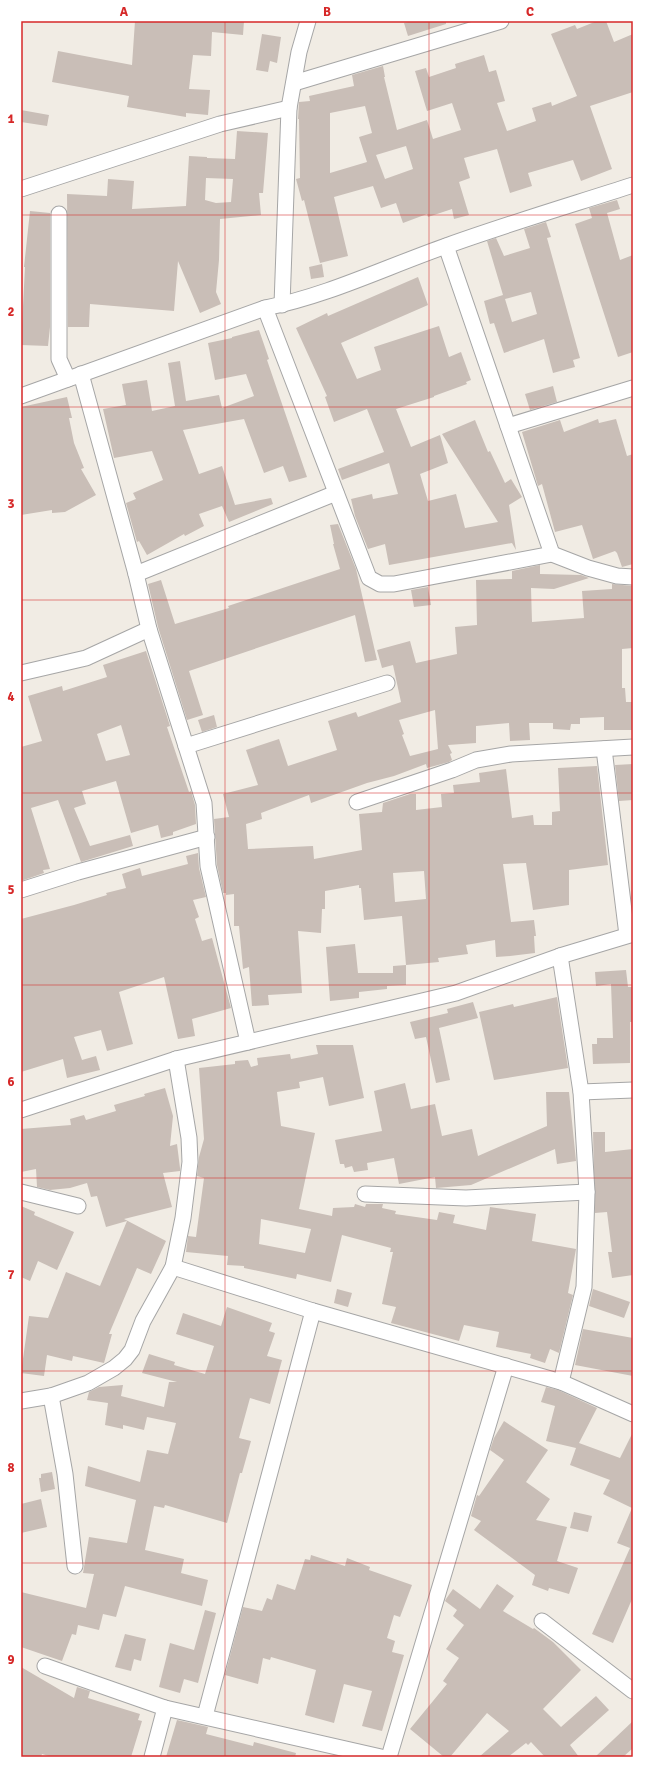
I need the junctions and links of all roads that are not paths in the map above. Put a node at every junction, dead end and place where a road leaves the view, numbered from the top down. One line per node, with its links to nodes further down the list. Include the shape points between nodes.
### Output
1 (308, 21): 3 (street)
2 (501, 21): 3 (street)
3 (294, 83): 4 (street)
4 (289, 108): 6 (street, via 220,124); 9 (street)
5 (633, 185): 8 (street)
6 (21, 189)
7 (59, 214): 11 (street, via 59,359)
8 (446, 246): 9 (street); 14 (street)
9 (282, 305): 10 (street)
10 (265, 308): 11 (street); 15 (street)
11 (75, 377): 13 (street); 17 (street)
12 (633, 388): 14 (street)
13 (21, 396)
14 (508, 426): 16 (street)
15 (336, 493): 16 (street, via 369,578 380,584 394,584); 17 (street)
16 (552, 554): 18 (street, via 588,568 617,576)
17 (136, 574): 19 (street)
18 (633, 577)
19 (149, 629): 20 (street, via 86,658); 22 (street)
20 (21, 673)
21 (387, 683): 22 (street)
22 (186, 746): 26 (street, via 204,803)
23 (633, 747): 24 (street)
24 (604, 749): 25 (street, via 511,754 476,760); 28 (street)
25 (357, 802)
26 (207, 837): 27 (street); 30 (street, via 208,866)
27 (21, 890)
28 (630, 934): 29 (street)
29 (560, 956): 30 (street, via 456,994); 33 (street)
30 (248, 1042): 31 (street)
31 (176, 1059): 34 (street); 39 (street, via 189,1138 190,1162 183,1218)
32 (633, 1090): 33 (street)
33 (581, 1092): 36 (street)
34 (21, 1110)
35 (21, 1192): 38 (street)
36 (587, 1192): 37 (street, via 466,1198); 42 (street, via 584,1287)
37 (366, 1194)
38 (78, 1206)
39 (173, 1267): 40 (street); 43 (street, via 143,1321 132,1350 125,1359 88,1383)
40 (314, 1311): 41 (street); 51 (street)
41 (506, 1366): 42 (street); 54 (street)
42 (561, 1382): 45 (street)
43 (51, 1396): 44 (street); 46 (street, via 65,1474)
44 (21, 1402)
45 (633, 1414)
46 (75, 1566)
47 (542, 1621): 49 (street)
48 (45, 1666): 50 (street)
49 (633, 1690)
50 (165, 1708): 51 (street); 52 (street)
51 (205, 1716): 53 (street)
52 (152, 1757)
53 (381, 1757)
54 (390, 1757)

